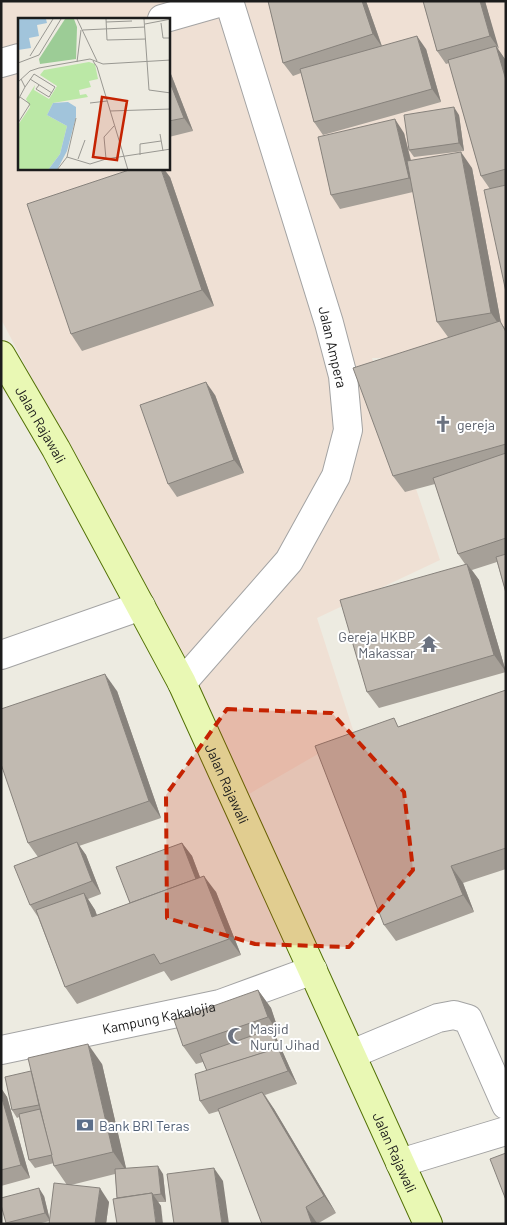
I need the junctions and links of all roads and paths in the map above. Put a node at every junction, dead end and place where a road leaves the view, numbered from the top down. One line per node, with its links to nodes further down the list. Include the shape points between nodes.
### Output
1 (227, 1): 2 (street, Jalan Ampera); 8 (street, Jalan Ampera, via 330,322 343,376 348,430 336,476 289,561)
2 (166, 18)
3 (18, 58): 4 (street)
4 (1, 63)
5 (1, 355): 6 (main road, Jalan Rajawali)
6 (141, 606): 7 (street); 8 (main road, Jalan Rajawali)
7 (1, 655)
8 (182, 683): 9 (main road, Jalan Rajawali)
9 (313, 970): 10 (street, Kampung Kakalojia, via 220,1004); 11 (main road, Jalan Rajawali)
10 (1, 1050)
11 (352, 1054): 12 (street, via 438,1018 460,1015 468,1019); 14 (main road, Jalan Rajawali)
12 (506, 1105)
13 (506, 1131): 14 (street)
14 (400, 1163): 15 (main road, Jalan Rajawali)
15 (428, 1224)

